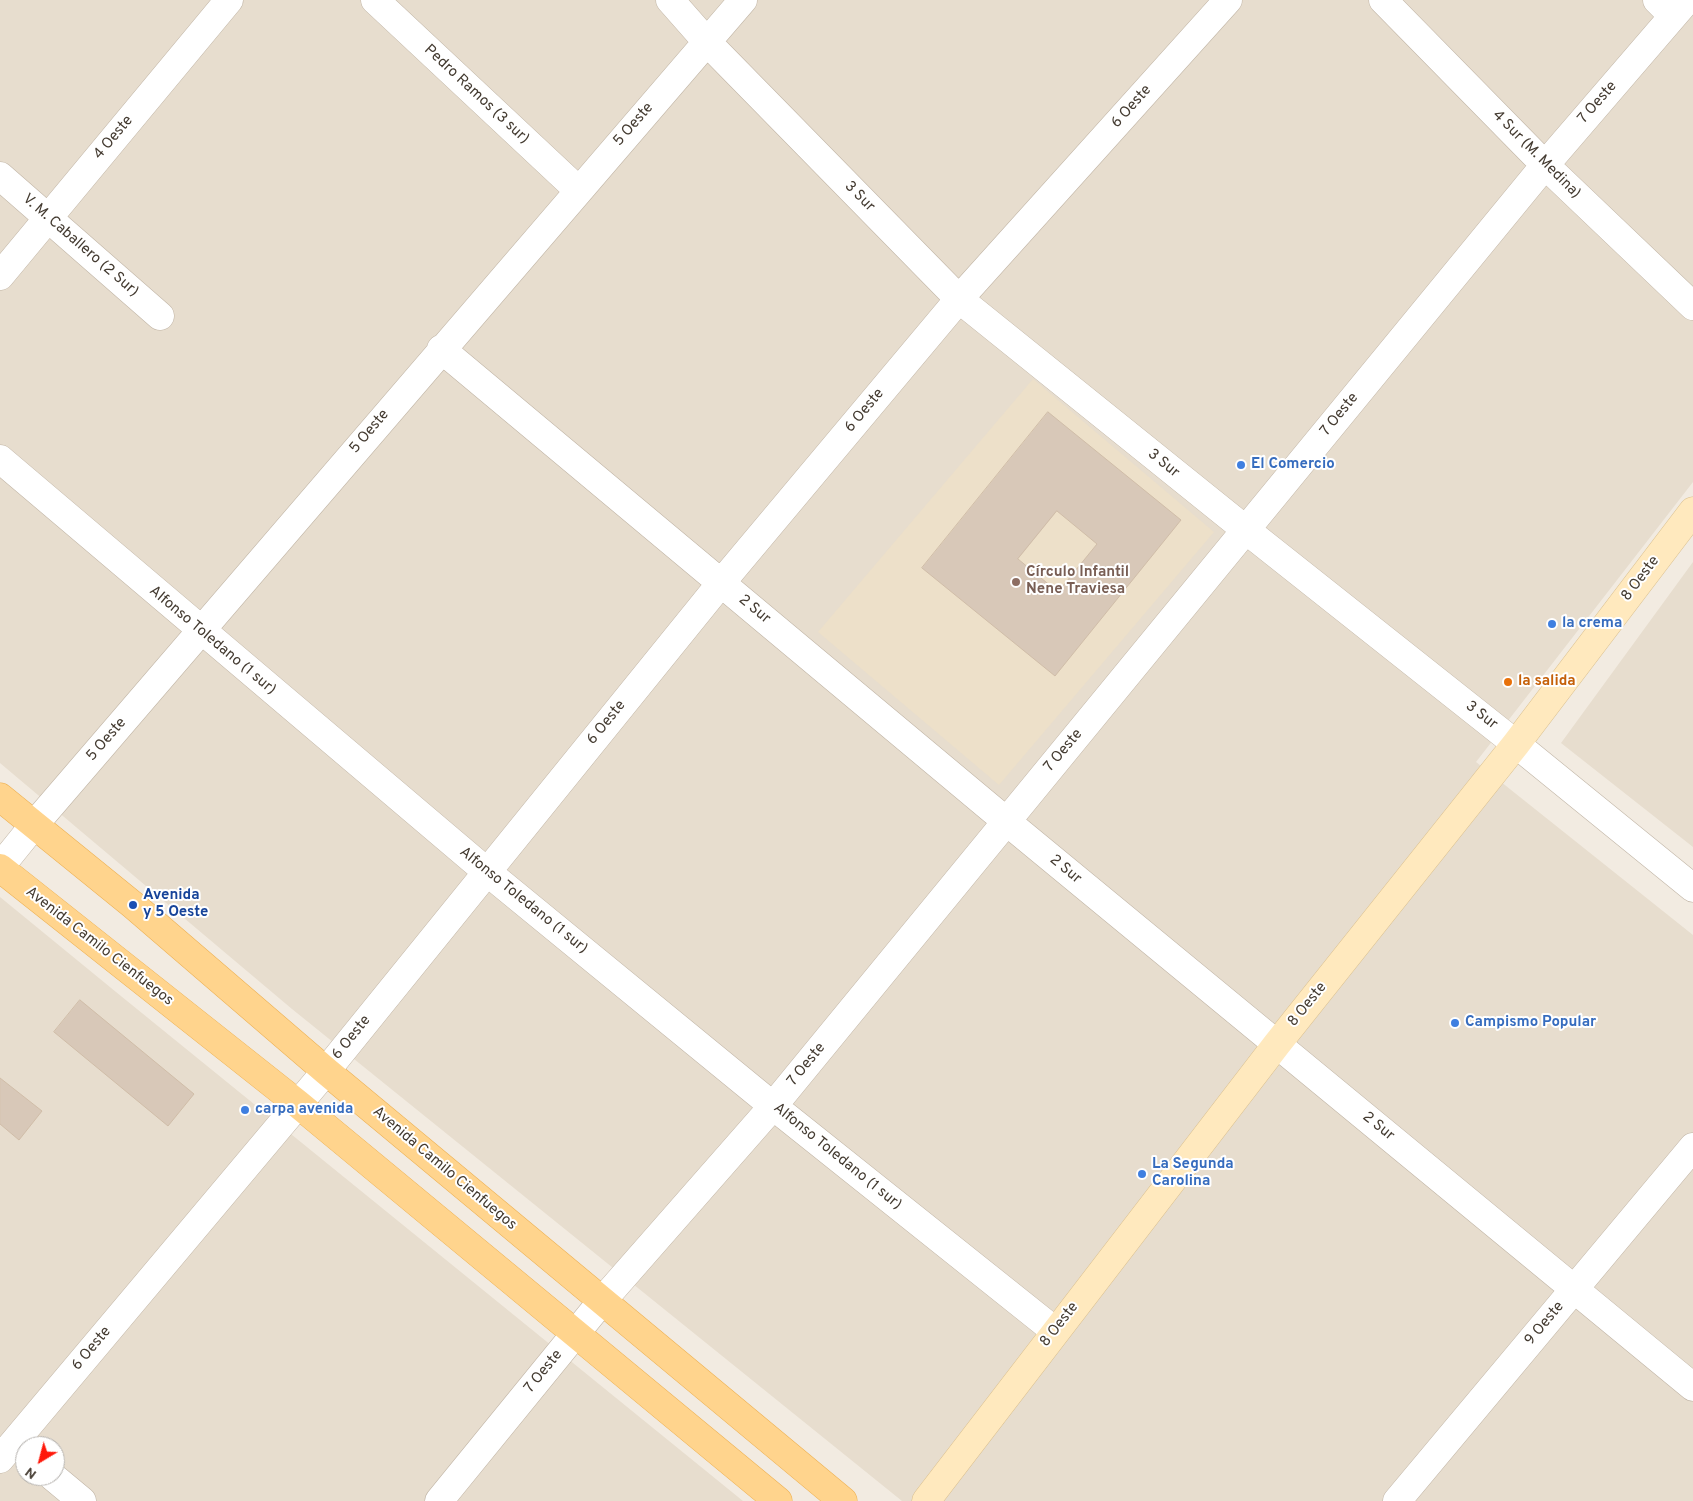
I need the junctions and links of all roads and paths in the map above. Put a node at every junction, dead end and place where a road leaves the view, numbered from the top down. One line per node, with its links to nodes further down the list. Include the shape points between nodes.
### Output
1 (229, 0): 12 (street, 4 Oeste)
2 (375, 0): 11 (street, Pedro Ramos (3 sur))
3 (670, 0): 8 (street, 3 Sur)
4 (742, 0): 8 (street, 5 Oeste)
5 (1228, 0): 14 (street, 6 Oeste)
6 (1383, 0): 9 (street, 4 Sur (M. Medina))
7 (1672, 5): 9 (street, 7 Oeste)
8 (707, 42): 11 (street, 5 Oeste); 14 (street, 3 Sur)
9 (1545, 165): 15 (street, 4 Sur (M. Medina)); 20 (street, 7 Oeste)
10 (0, 176): 12 (street, V. M. Caballero (2 Sur))
11 (578, 190): 17 (street, 5 Oeste)
12 (47, 218): 13 (street, 4 Oeste); 16 (street, V. M. Caballero (2 Sur))
13 (0, 276)
14 (959, 299): 20 (street, 3 Sur); 21 (street, 6 Oeste)
15 (1693, 306)
16 (160, 316)
17 (441, 349): 21 (street, 2 Sur); 22 (street, 5 Oeste)
18 (0, 459): 22 (street, Alfonso Toledano (1 sur))
19 (1693, 511): 23 (main road, 8 Oeste)
20 (1246, 530): 23 (street, 3 Sur); 25 (street, 7 Oeste)
21 (722, 583): 25 (street, 2 Sur); 28 (street, 6 Oeste)
22 (200, 631): 26 (street, 5 Oeste); 28 (street, Alfonso Toledano (1 sur))
23 (1516, 744): 29 (street, 3 Sur); 30 (main road, 8 Oeste)
24 (0, 797): 26 (main road, Avenida Camilo Cienfuegos)
25 (1006, 821): 30 (street, 2 Sur); 33 (street, 7 Oeste)
26 (34, 825): 27 (street, 5 Oeste); 31 (main road, Avenida Camilo Cienfuegos, via 133,905)
27 (0, 867): 32 (main road, Avenida Camilo Cienfuegos)
28 (486, 871): 31 (street, 6 Oeste); 33 (street, Alfonso Toledano (1 sur))
29 (1693, 888)
30 (1277, 1044): 35 (street, 2 Sur); 37 (main road, 8 Oeste)
31 (326, 1071): 32 (street, 6 Oeste); 36 (main road, Avenida Camilo Cienfuegos)
32 (298, 1104): 38 (main road, Avenida Camilo Cienfuegos); 40 (street, 6 Oeste)
33 (774, 1106): 36 (street, 7 Oeste); 37 (street, Alfonso Toledano (1 sur))
34 (1693, 1147): 35 (street, 9 Oeste)
35 (1574, 1289): 39 (street, 2 Sur); 47 (street, 9 Oeste)
36 (602, 1301): 38 (street, 7 Oeste); 45 (main road, Avenida Camilo Cienfuegos)
37 (1055, 1331): 46 (main road, 8 Oeste)
38 (577, 1333): 43 (street, 7 Oeste); 44 (main road, Avenida Camilo Cienfuegos)
39 (1693, 1387)
40 (10, 1447)
41 (64, 1486): 42 (street)
42 (82, 1501)
43 (439, 1501)
44 (778, 1501)
45 (843, 1501)
46 (926, 1501)
47 (1397, 1501)

